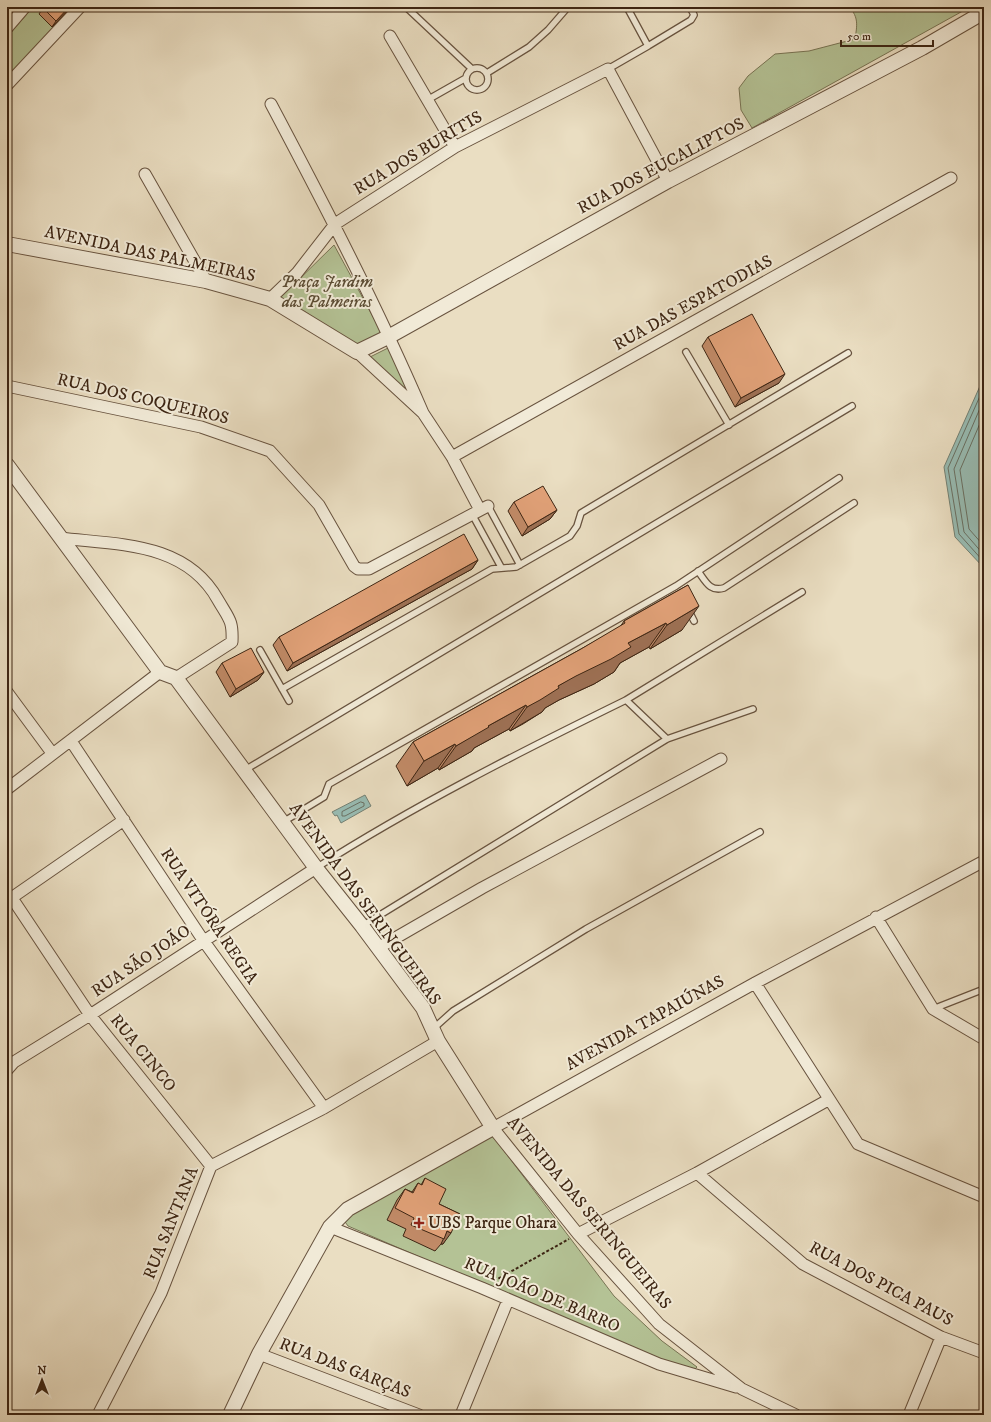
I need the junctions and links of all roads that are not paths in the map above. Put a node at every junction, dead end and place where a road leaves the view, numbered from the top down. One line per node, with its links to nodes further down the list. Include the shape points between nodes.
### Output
1 (25, 7): 8 (street)
2 (80, 7): 15 (street)
3 (406, 7): 11 (lane)
4 (568, 7): 13 (lane, via 529,47)
5 (690, 7): 10 (lane, via 694,15 691,20)
6 (628, 9): 10 (lane)
7 (984, 12): 21 (street, RUA DOS EUCALIPTOS, via 922,48)
8 (7, 28)
9 (390, 36): 16 (street)
10 (648, 46): 12 (lane)
11 (472, 69): 13 (lane, via 477,68); 14 (lane)
12 (608, 69): 18 (street, RUA DOS BURITIS); 21 (street)
13 (487, 73): 14 (lane, via 488,79 482,89 471,88)
14 (466, 78): 16 (lane)
15 (7, 85)
16 (429, 99): 18 (street)
17 (271, 104): 22 (street)
18 (455, 147): 22 (street, RUA DOS BURITIS)
19 (145, 174): 24 (street)
20 (951, 178): 34 (street, RUA DAS ESPATODIAS)
21 (668, 181): 26 (street, RUA DOS EUCALIPTOS)
22 (334, 224): 25 (street, RUA DOS BURITIS, via 296,273); 26 (street)
23 (7, 244): 24 (street, AVENIDA DAS PALMEIRAS)
24 (206, 282): 25 (street, AVENIDA DAS PALMEIRAS)
25 (270, 299): 27 (street, AVENIDA DAS PALMEIRAS)
26 (390, 336): 27 (street, RUA DOS EUCALIPTOS); 32 (street)
27 (357, 352): 32 (street, AVENIDA DAS PALMEIRAS)
28 (686, 352): 33 (lane)
29 (848, 352): 33 (lane)
30 (7, 386): 38 (street, RUA DOS COQUEIROS, via 201,427 270,451 319,506 354,566 363,570)
31 (852, 406): 60 (lane)
32 (423, 413): 34 (street, AVENIDA DAS PALMEIRAS)
33 (729, 425): 40 (lane, via 581,513 577,526 570,536)
34 (452, 457): 38 (street, AVENIDA DAS PALMEIRAS)
35 (7, 465): 39 (street)
36 (839, 478): 42 (lane)
37 (854, 503): 42 (lane, via 724,588 716,590 709,587)
38 (480, 510): 40 (lane); 41 (lane)
39 (60, 538): 49 (street); 50 (street, via 164,554 190,566 211,588 232,625 232,642)
40 (520, 565): 41 (lane, via 512,568)
41 (501, 567): 51 (lane, via 492,569)
42 (698, 571): 43 (lane)
43 (676, 586): 45 (lane); 63 (lane, via 329,784 324,797)
44 (802, 592): 53 (lane)
45 (680, 593)
46 (687, 607): 47 (lane)
47 (694, 622)
48 (260, 650): 51 (lane)
49 (160, 672): 50 (street); 57 (street)
50 (176, 678): 60 (street, AVENIDA DAS SERINGUEIRAS)
51 (282, 690): 54 (lane)
52 (7, 692): 58 (street)
53 (626, 700): 56 (lane); 66 (lane, via 504,761 366,836)
54 (289, 701)
55 (753, 709): 56 (lane)
56 (667, 739): 69 (lane)
57 (70, 741): 58 (street); 62 (street, RUA VITÓRA REGIA)
58 (52, 753): 61 (street)
59 (721, 759): 71 (street, via 482,888)
60 (245, 770): 63 (street, AVENIDA DAS SERINGUEIRAS)
61 (7, 789)
62 (124, 820): 67 (street); 70 (street, RUA VITÓRA REGIA)
63 (282, 822): 66 (street, AVENIDA DAS SERINGUEIRAS)
64 (760, 832): 76 (lane, via 586,929 453,1011)
65 (984, 861): 68 (street, AVENIDA TAPAIÚNAS)
66 (316, 868): 69 (street, AVENIDA DAS SERINGUEIRAS); 70 (street, RUA SÃO JOÃO)
67 (10, 900): 75 (street, RUA CINCO)
68 (876, 917): 72 (street, AVENIDA TAPAIÚNAS); 74 (street)
69 (362, 926): 71 (street, AVENIDA DAS SERINGUEIRAS)
70 (203, 940): 75 (street, RUA SÃO JOÃO); 80 (street, RUA VITÓRA REGIA)
71 (378, 948): 76 (street, AVENIDA DAS SERINGUEIRAS, via 423,1008)
72 (755, 983): 79 (street); 81 (street, AVENIDA TAPAIÚNAS)
73 (984, 989): 74 (lane)
74 (933, 1009): 77 (street)
75 (90, 1015): 78 (street, RUA SÃO JOÃO, via 14,1062); 82 (street, RUA CINCO)
76 (435, 1035): 80 (street, RUA SANTANA); 81 (street, AVENIDA DAS SERINGUEIRAS)
77 (984, 1040)
78 (7, 1070)
79 (828, 1100): 83 (street); 84 (street, via 858,1144)
80 (324, 1108): 82 (street, RUA SANTANA)
81 (493, 1128): 85 (street, AVENIDA TAPAIÚNAS, via 348,1208); 86 (street, AVENIDA DAS SERINGUEIRAS)
82 (211, 1166): 92 (street, RUA SANTANA, via 161,1293)
83 (697, 1173): 86 (street); 88 (street, RUA DOS PICA PAUS, via 803,1264)
84 (984, 1197)
85 (330, 1226): 87 (street, RUA JOÃO DE BARRO); 90 (street, AVENIDA TAPAIÚNAS)
86 (578, 1234): 91 (street, AVENIDA DAS SERINGUEIRAS, via 659,1324)
87 (508, 1300): 91 (street, RUA JOÃO DE BARRO, via 659,1364); 95 (street)
88 (941, 1337): 89 (street, RUA DOS PICA PAUS); 97 (street)
89 (984, 1353)
90 (259, 1354): 93 (street, AVENIDA TAPAIÚNAS); 94 (street, RUA DAS GARÇAS)
91 (742, 1389): 96 (street, AVENIDA DAS SERINGUEIRAS)
92 (98, 1415)
93 (230, 1415)
94 (419, 1415)
95 (461, 1415)
96 (796, 1415)
97 (909, 1415)

